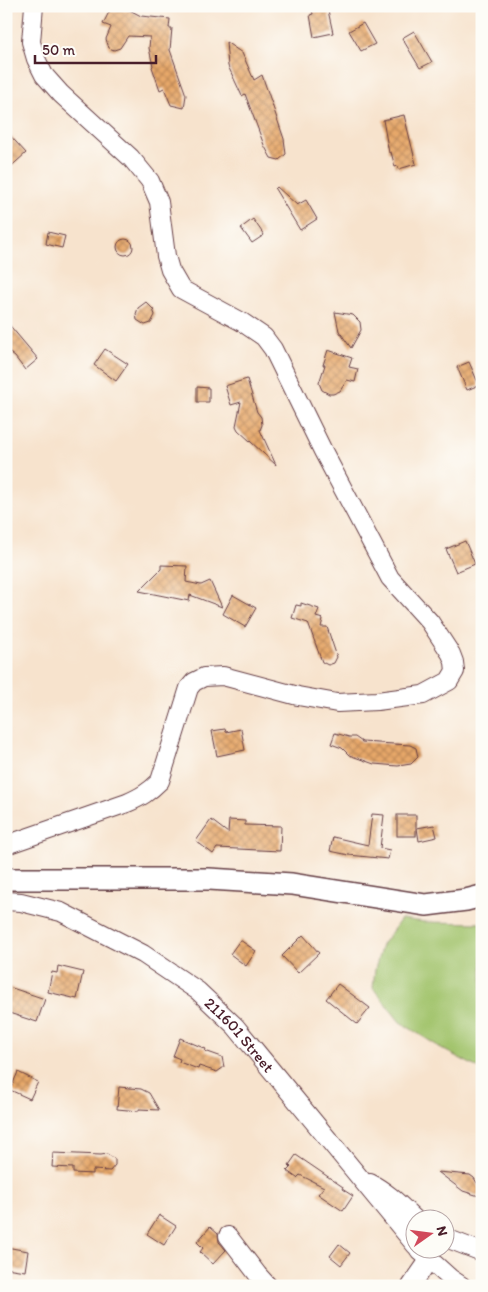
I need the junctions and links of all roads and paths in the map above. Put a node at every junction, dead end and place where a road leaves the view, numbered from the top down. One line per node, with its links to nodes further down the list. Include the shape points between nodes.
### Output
1 (34, 6): 2 (street, via 31,42 44,76 150,180 159,202 166,256 181,289 242,322 264,337 273,349 390,578 430,622 451,654 455,671 449,682 423,695 337,704 223,676 204,677 189,688 160,781 150,791 127,803)
2 (6, 845)
3 (6, 879): 4 (street, via 209,879 292,884 426,905)
4 (482, 896)
5 (6, 901): 6 (street, 211601 Street, via 61,912 143,954 198,991 235,1026)
6 (361, 1178): 7 (street, via 382,1189); 8 (street, 211601 Street)
7 (406, 1211)
8 (406, 1234)
9 (228, 1236): 14 (street)
10 (456, 1242): 11 (street)
11 (482, 1252)
12 (422, 1260): 15 (street)
13 (430, 1260): 16 (street)
14 (268, 1286)
15 (411, 1286)
16 (462, 1286)

